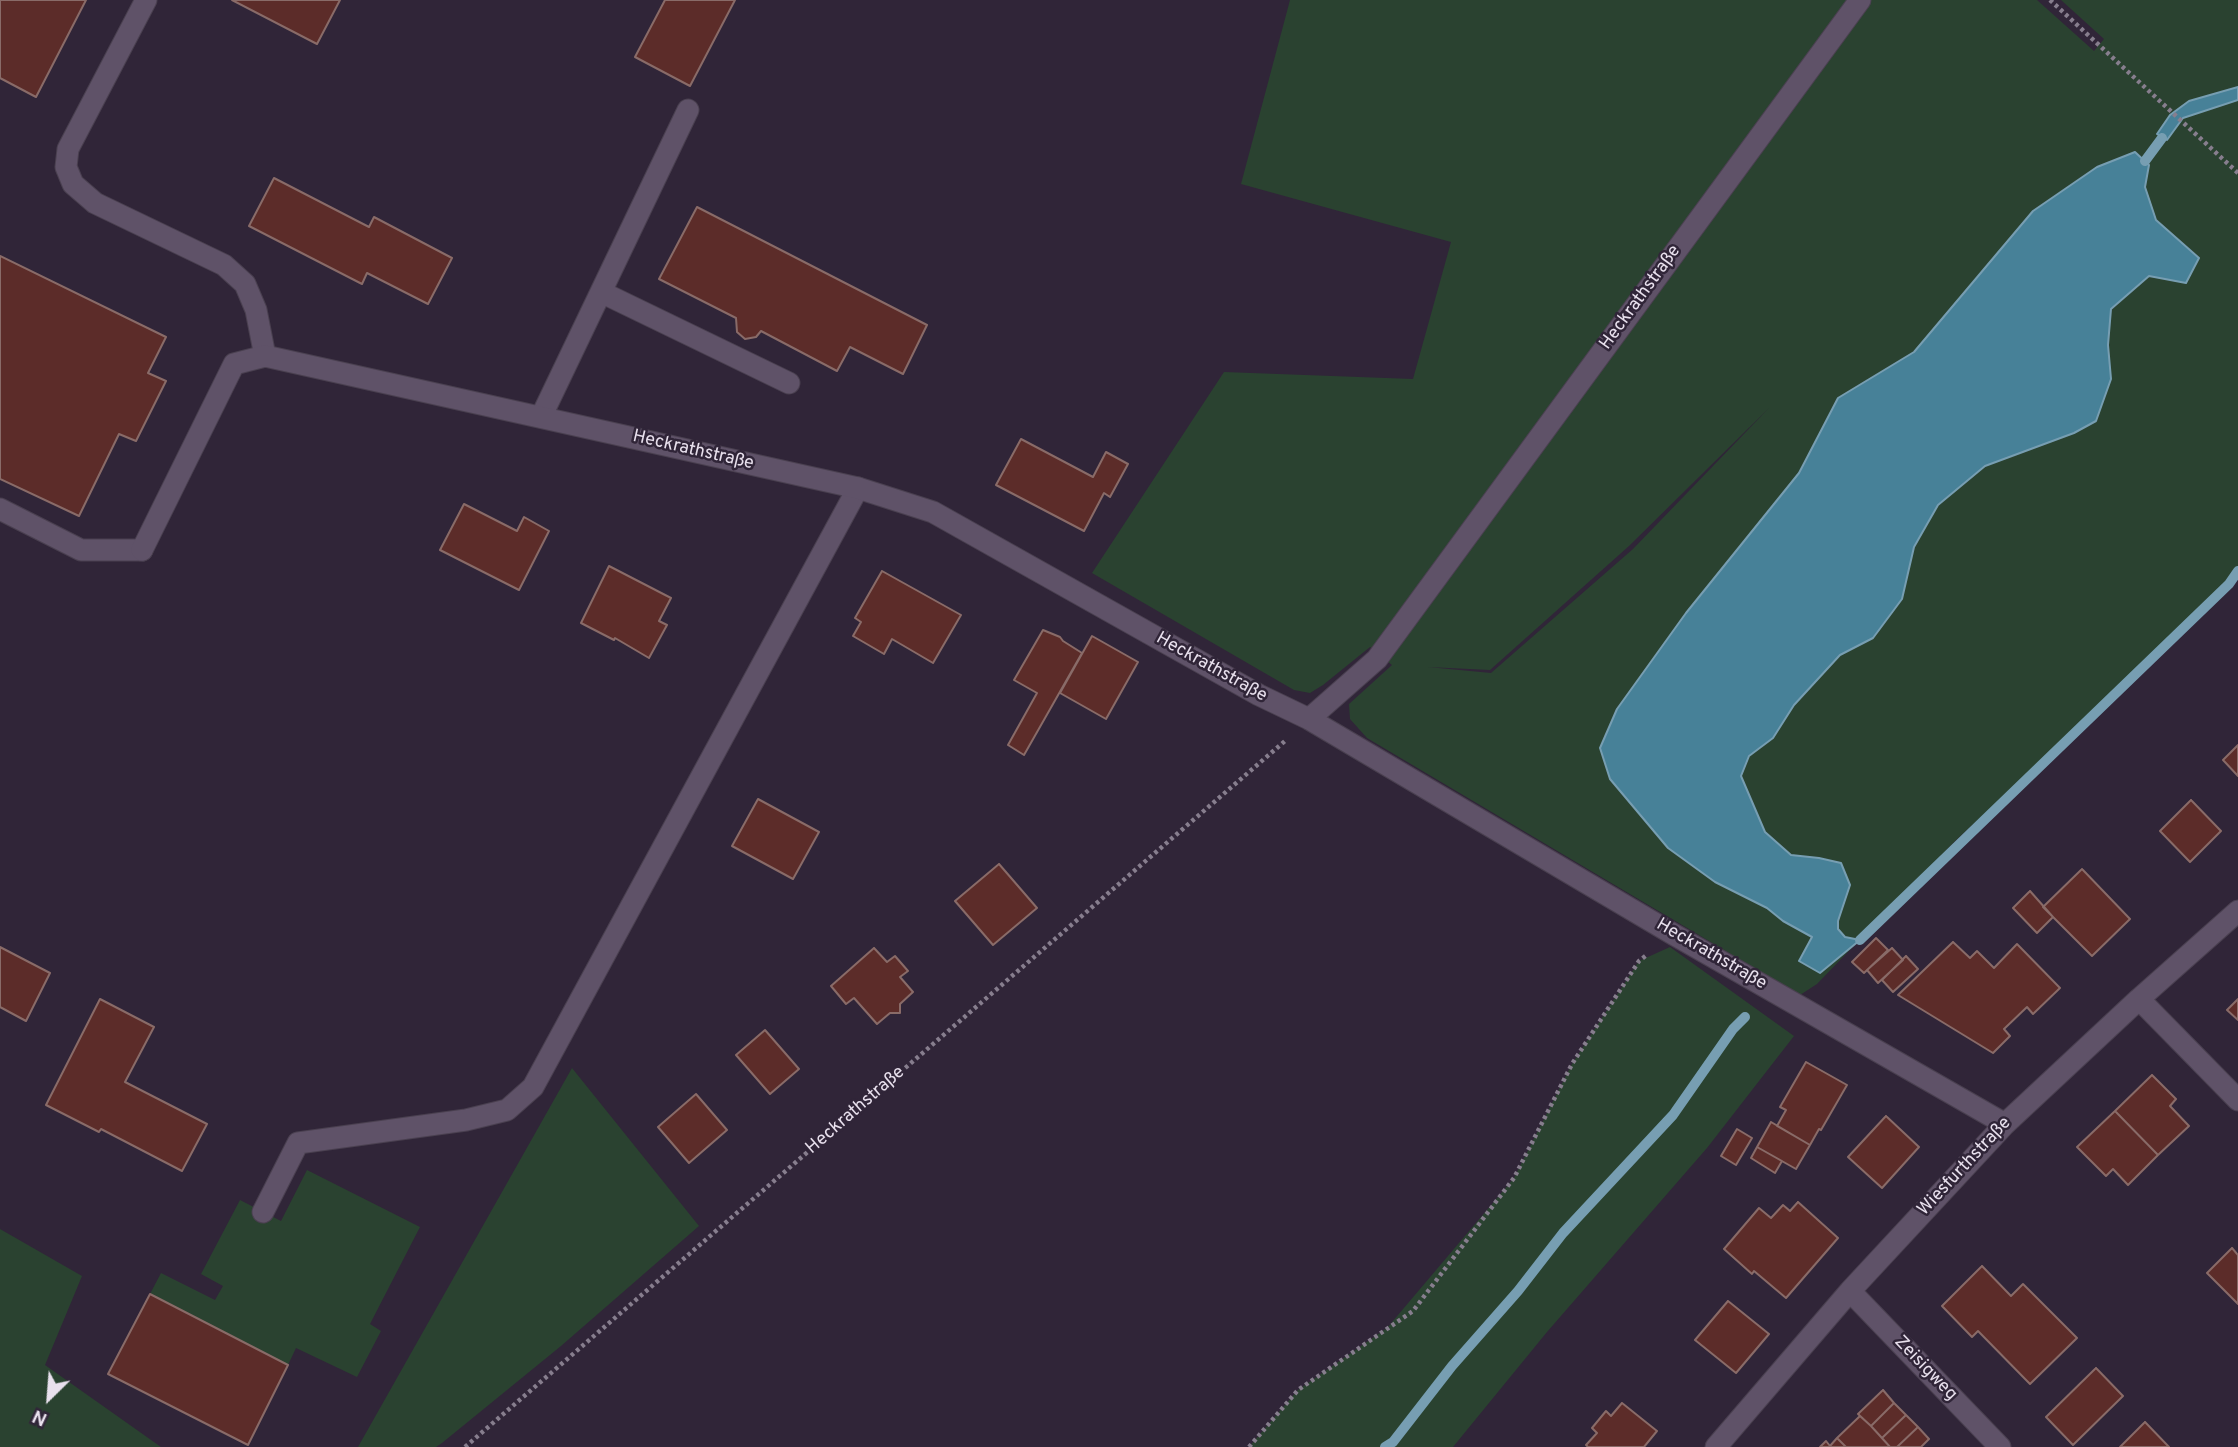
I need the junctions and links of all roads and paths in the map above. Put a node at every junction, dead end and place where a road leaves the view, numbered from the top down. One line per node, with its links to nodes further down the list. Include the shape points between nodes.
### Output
1 (146, 0): 7 (street, via 68,149 66,167 73,184 96,202 224,265 245,284 256,310)
2 (1860, 0): 12 (street, Heckrathstraße, via 1377,659)
3 (2050, 0): 5 (path)
4 (688, 110): 6 (street)
5 (2238, 173)
6 (601, 292): 8 (street); 9 (street)
7 (265, 356): 9 (street, Heckrathstraße); 11 (street, via 234,364 142,550 81,550)
8 (789, 383)
9 (541, 417): 10 (street, Heckrathstraße)
10 (858, 488): 12 (street, Heckrathstraße, via 933,512); 18 (street, via 533,1087 507,1110 466,1120 298,1143)
11 (0, 509)
12 (1309, 719): 14 (street, Heckrathstraße); 20 (path, Heckrathstraße)
13 (2238, 911): 15 (street, Wiesfurthstraße)
14 (1673, 934): 17 (street, Heckrathstraße); 21 (path, via 1639,961 1572,1064 1514,1178 1413,1311 1298,1390)
15 (2138, 999): 16 (street); 17 (street, Wiesfurthstraße)
16 (2238, 1100)
17 (2005, 1124): 19 (street, Wiesfurthstraße)
18 (263, 1212)
19 (1850, 1291): 22 (street, Wiesfurthstraße); 23 (street, Zeisigweg)
20 (465, 1447)
21 (1249, 1447)
22 (1716, 1447)
23 (2000, 1447)

